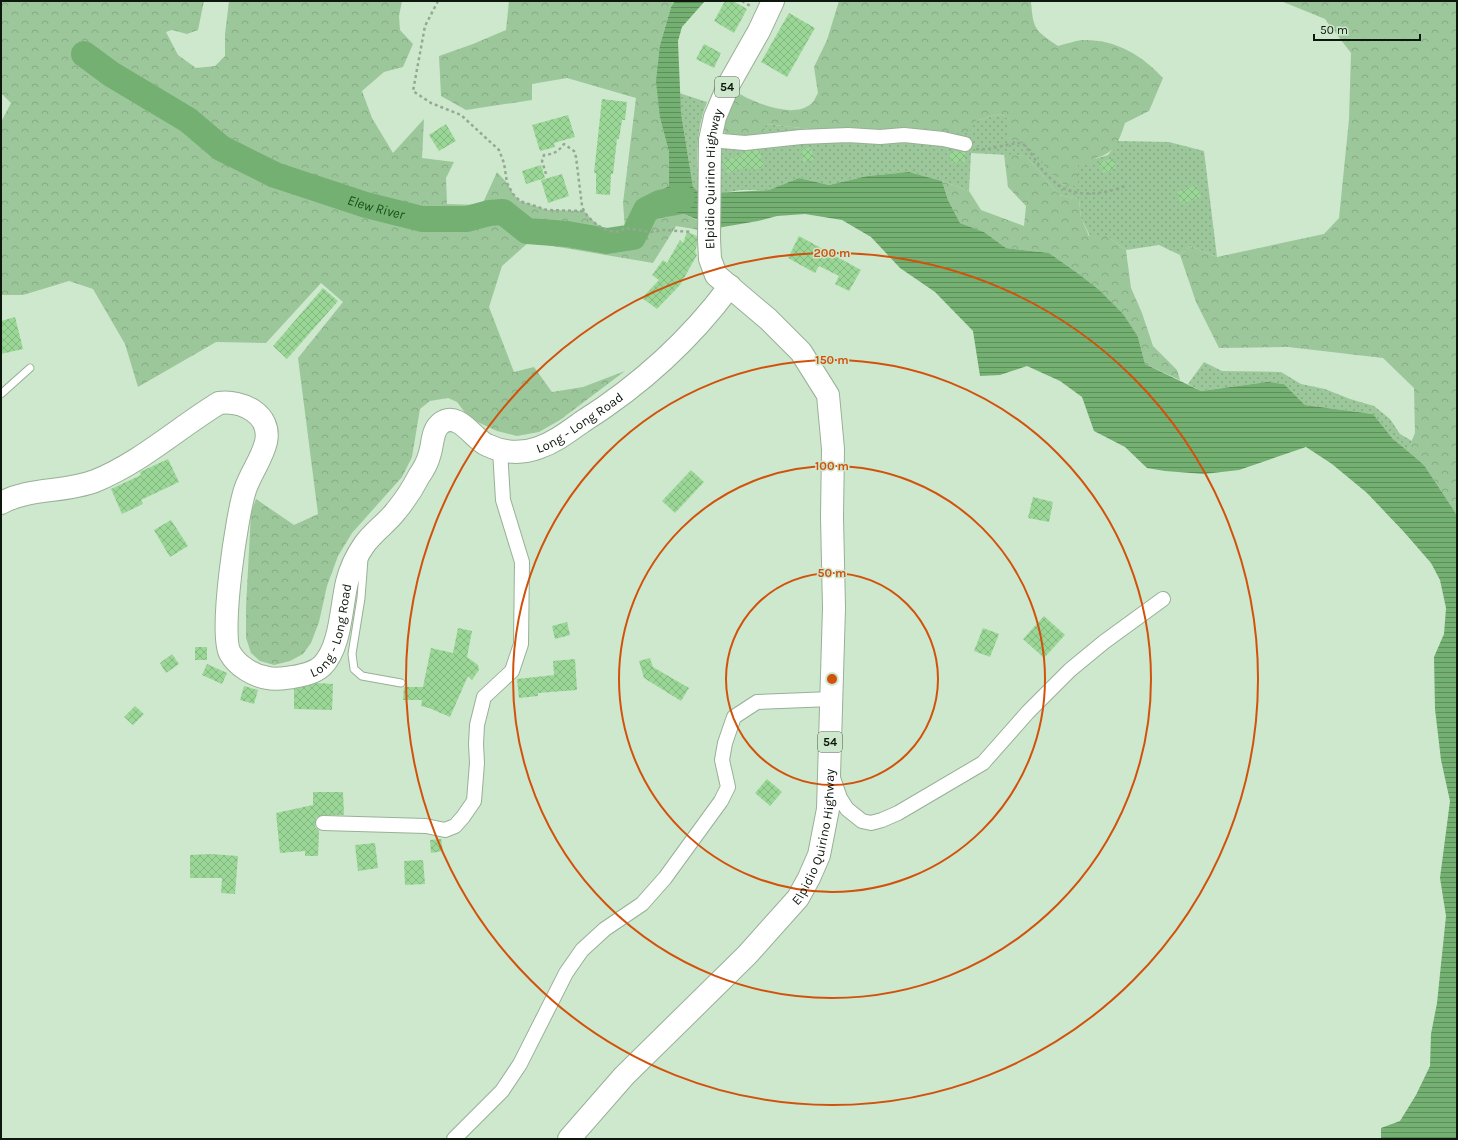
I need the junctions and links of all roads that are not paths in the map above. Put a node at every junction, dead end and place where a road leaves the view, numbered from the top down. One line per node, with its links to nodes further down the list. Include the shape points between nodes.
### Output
1 (773, 1): 2 (main road, Elpidio Quirino Highway / 54, via 760,31 722,99)
2 (710, 140): 3 (street, via 745,143 801,137 904,135); 4 (main road, Elpidio Quirino Highway / 54, via 709,183 703,231 716,275)
3 (965, 144)
4 (730, 286): 7 (main road, Long - Long Road, via 687,338 608,406 561,437 540,447 525,452); 12 (main road, Elpidio Quirino Highway / 54, via 801,352 828,395 834,479)
5 (30, 368): 6 (lane)
6 (1, 394)
7 (500, 450): 9 (main road, Long - Long Road, via 485,444 460,422 446,421 440,424 419,477 397,510); 14 (street, via 503,500 522,562 521,644 512,671 484,697 477,725 474,801 455,826 445,830 426,826)
8 (1, 503): 9 (main road, Long - Long Road, via 23,494 56,491 95,481 126,464 219,403 229,402 248,407 259,416 265,426 266,441 240,506 230,578 226,640 229,653 239,664 264,678 274,679 311,673 323,665 336,639 347,582)
9 (364, 544): 11 (lane, via 361,598 352,654 354,669 362,676)
10 (1163, 600): 13 (street, via 1070,670 983,763 898,813 871,823 854,816 840,798)
11 (401, 683)
12 (832, 699): 13 (main road, Elpidio Quirino Highway / 54); 15 (street, via 757,702 734,717 722,760 728,787 721,801 665,878 642,904 605,929 582,950 566,973 520,1064 502,1091)
13 (829, 767): 16 (main road, Elpidio Quirino Highway / 54, via 828,810 822,842 809,878 798,898 747,955 624,1076)
14 (323, 823)
15 (454, 1139)
16 (569, 1139)

